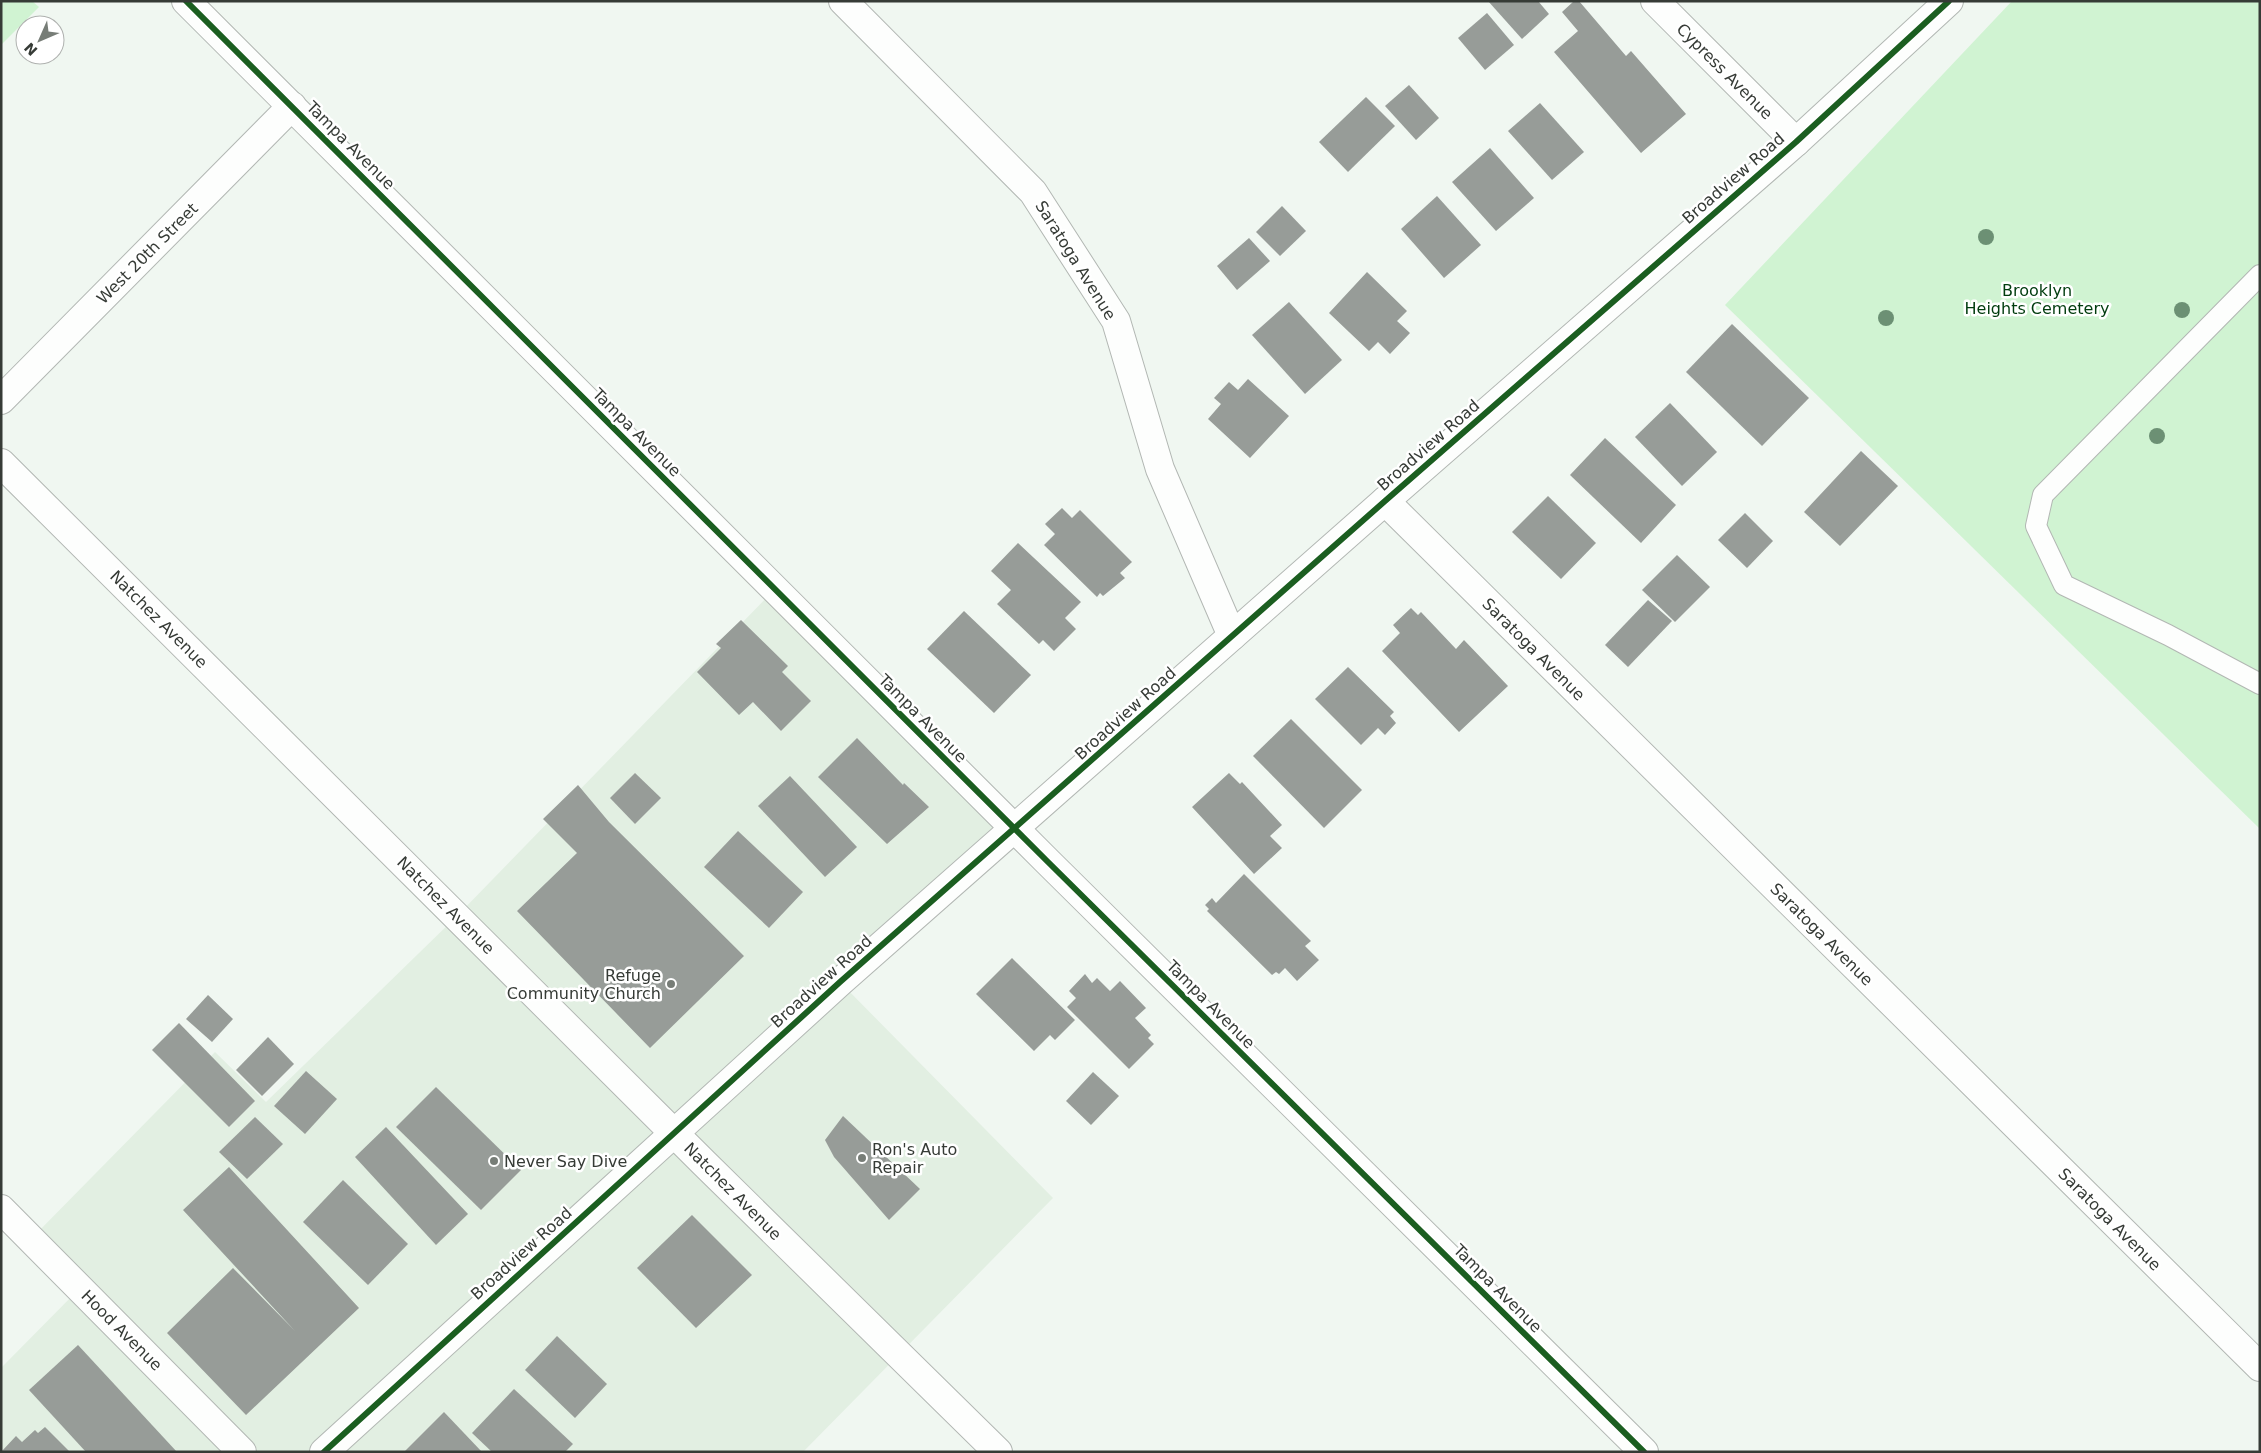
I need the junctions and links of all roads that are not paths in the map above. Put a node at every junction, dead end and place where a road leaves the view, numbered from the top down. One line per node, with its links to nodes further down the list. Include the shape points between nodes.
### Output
1 (186, 1): 5 (street, Tampa Avenue)
2 (843, 1): 11 (street, Saratoga Avenue, via 1033,192 1116,321 1160,469)
3 (1655, 1): 6 (street, Cypress Avenue)
4 (1949, 1): 6 (street, Broadview Road)
5 (292, 106): 8 (street, West 20th Street); 13 (street, Tampa Avenue)
6 (1796, 142): 10 (street, Broadview Road)
7 (2260, 275): 12 (lane, via 2043,495 2036,526 2064,585)
8 (1, 400)
9 (1, 463): 14 (street, Natchez Avenue)
10 (1385, 501): 11 (street, Broadview Road); 16 (street, Saratoga Avenue)
11 (1232, 636): 13 (street, Broadview Road)
12 (2260, 684)
13 (1015, 829): 14 (street, Broadview Road); 20 (street, Tampa Avenue)
14 (673, 1132): 18 (street, Broadview Road); 19 (street, Natchez Avenue)
15 (1, 1209): 17 (street, Hood Avenue)
16 (2260, 1367)
17 (242, 1452)
18 (324, 1452)
19 (998, 1452)
20 (1644, 1452)

